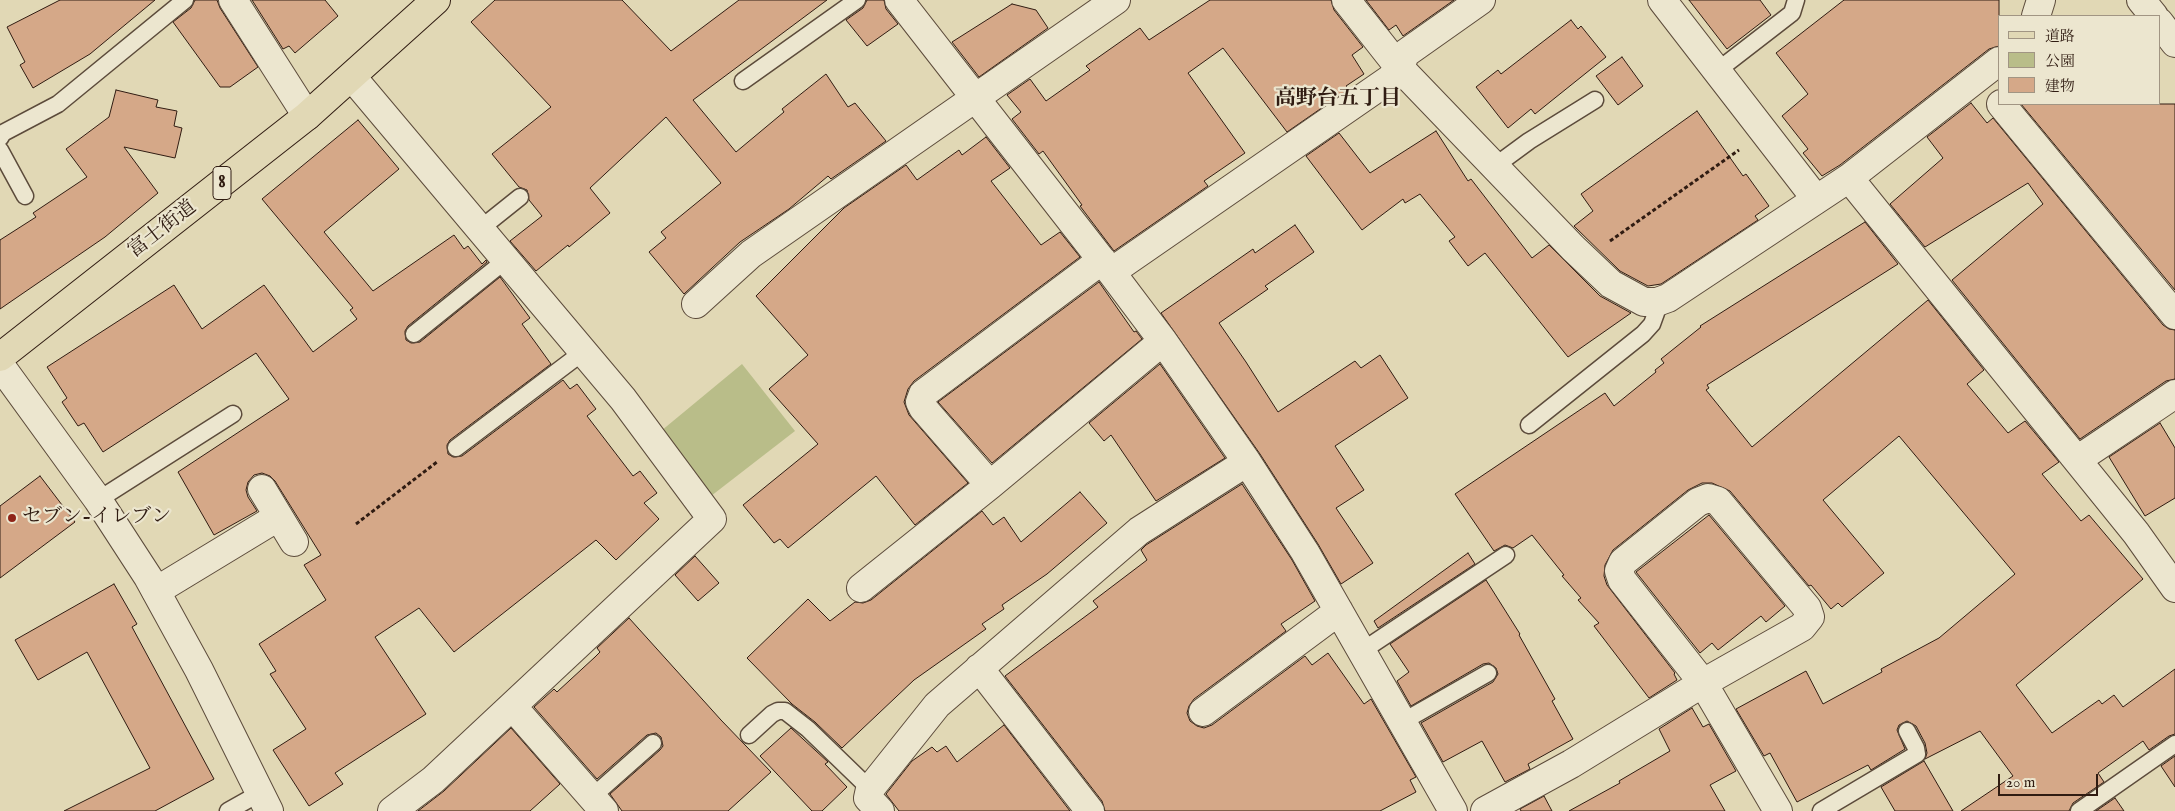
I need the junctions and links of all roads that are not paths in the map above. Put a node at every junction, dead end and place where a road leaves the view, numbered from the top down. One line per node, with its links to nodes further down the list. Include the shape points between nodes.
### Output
1 (185, 0): 27 (lane, via 58,104 3,133)
2 (233, 0): 26 (street)
3 (436, 0): 20 (main road, 富士街道 / 8)
4 (857, 0): 21 (lane)
5 (899, 0): 23 (street)
6 (1116, 0): 23 (street)
7 (1346, 0): 17 (street)
8 (1481, 0): 17 (street, via 1406,53)
9 (1662, 0): 19 (street)
10 (1796, 0): 19 (lane, via 1792,13)
11 (2041, 0): 13 (street)
12 (2141, 0): 14 (street)
13 (2036, 15)
14 (2153, 15)
15 (2160, 23): 16 (street)
16 (2175, 42)
17 (1398, 66): 29 (street); 36 (street, via 1390,79)
18 (1989, 69): 22 (street); 30 (street)
19 (1717, 71): 33 (street)
20 (352, 77): 26 (main road, 富士街道 / 8); 34 (street)
21 (743, 81)
22 (1998, 96)
23 (974, 97): 36 (street); 38 (street, via 751,254)
24 (1596, 100): 29 (lane)
25 (2002, 105): 39 (street)
26 (307, 116): 43 (main road, 富士街道 / 8)
27 (0, 138)
28 (0, 150): 31 (lane)
29 (1494, 166): 37 (street, via 1611,284 1644,302)
30 (1848, 178): 33 (street); 49 (street)
31 (25, 196)
32 (520, 197): 34 (lane)
33 (1816, 199): 37 (street, via 1668,298)
34 (480, 229): 35 (street)
35 (506, 260): 40 (lane); 42 (street)
36 (1106, 266): 41 (street); 51 (street, via 923,394 920,402 923,408)
37 (1656, 302): 47 (lane, via 1652,324 1643,334)
38 (696, 304)
39 (2175, 315)
40 (414, 334)
41 (1163, 341): 50 (street); 51 (street)
42 (583, 352): 48 (lane); 65 (street, via 623,399 712,519)
43 (0, 357)
44 (0, 365): 53 (street)
45 (2175, 394): 49 (street)
46 (233, 414): 53 (lane)
47 (1529, 425)
48 (456, 448)
49 (2077, 460): 58 (street)
50 (1247, 462): 60 (street); 62 (street, via 1139,531)
51 (990, 486): 57 (street)
52 (262, 489): 54 (street)
53 (98, 500): 59 (street)
54 (278, 517): 55 (street); 59 (street)
55 (294, 542)
56 (1506, 555): 61 (lane)
57 (861, 588)
58 (2175, 588)
59 (156, 591): 73 (street)
60 (1339, 611): 61 (street); 66 (street)
61 (1362, 652): 67 (street)
62 (979, 668): 72 (street, via 937,705); 77 (street)
63 (1488, 673): 67 (lane)
64 (1703, 683): 64 (street, via 1619,572 1623,562 1698,502 1708,498 1718,501 1807,608 1810,617 1802,627); 79 (street, via 1571,764); 80 (street)
65 (512, 706): 74 (street); 76 (street, via 432,780)
66 (1203, 712)
67 (1402, 722): 78 (street)
68 (1907, 731): 81 (lane, via 1917,754)
69 (749, 735): 72 (lane, via 772,714 785,711 808,729)
70 (653, 743): 74 (lane)
71 (2175, 744): 82 (lane)
72 (875, 800)
73 (265, 802): 75 (lane)
74 (598, 804)
75 (228, 811)
76 (392, 811)
77 (1090, 811)
78 (1453, 811)
79 (1485, 811)
80 (1778, 811)
81 (1821, 811)
82 (2079, 811)

